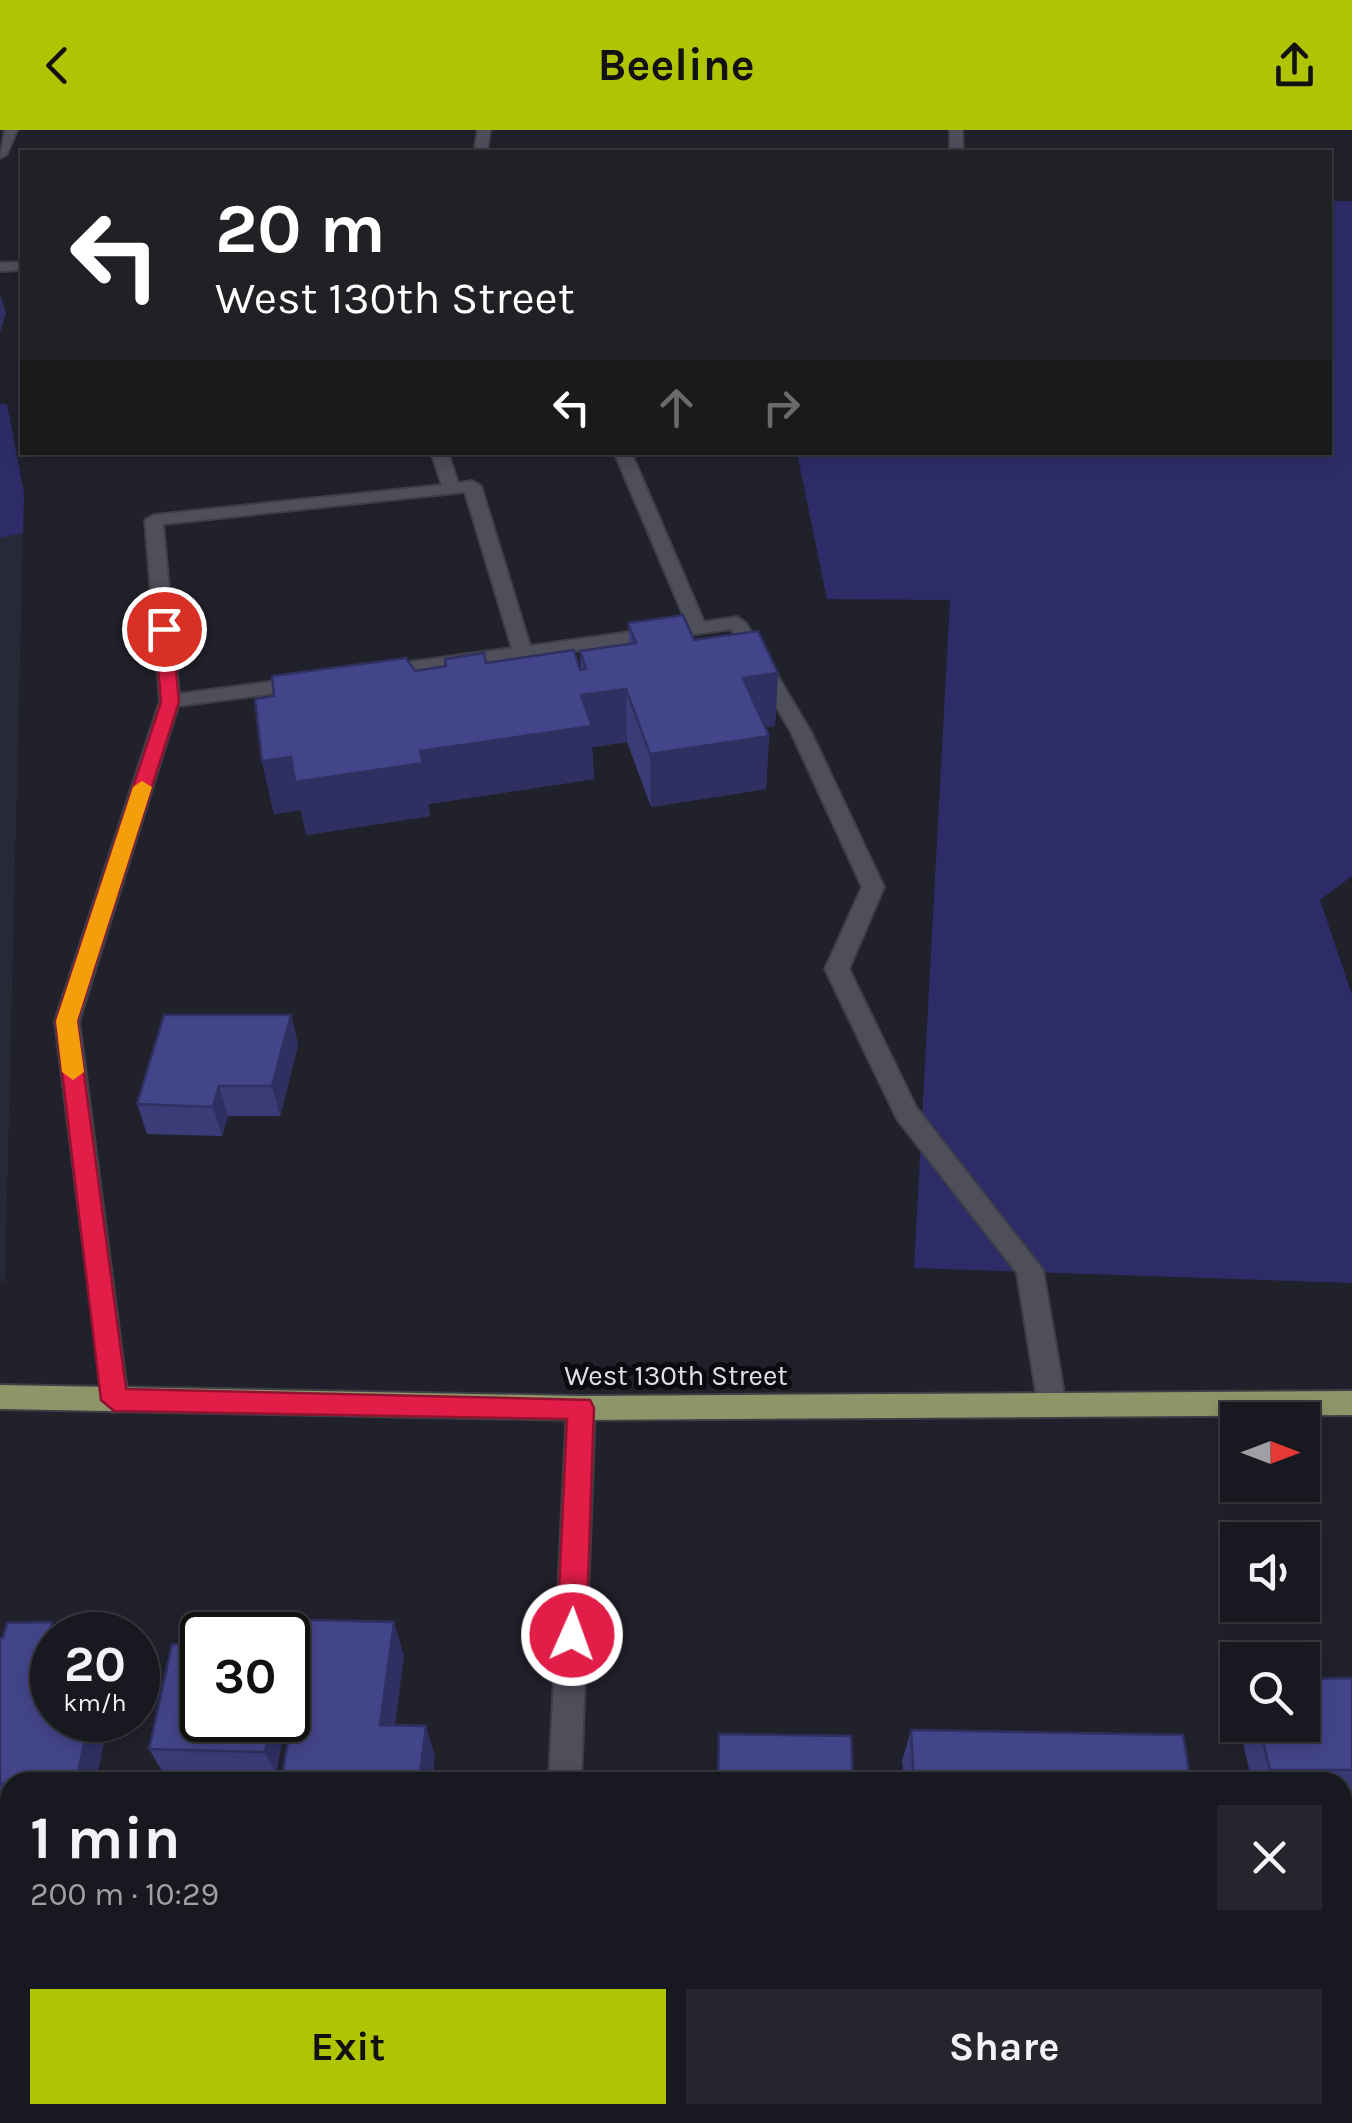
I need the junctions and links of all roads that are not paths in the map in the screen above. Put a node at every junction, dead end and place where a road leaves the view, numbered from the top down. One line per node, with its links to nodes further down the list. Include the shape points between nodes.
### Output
1 (11, 130): 2 (street)
2 (0, 154)
3 (441, 455): 5 (street)
4 (623, 455): 6 (street)
5 (452, 489): 7 (street, via 472,486); 10 (street, via 154,520)
6 (698, 629): 7 (street); 14 (street, via 736,623 801,732 873,887 837,970 906,1112 1030,1270)
7 (523, 653): 8 (street)
8 (366, 674)
9 (327, 680): 10 (street)
10 (170, 702): 12 (street, via 66,1021)
11 (0, 1397): 12 (main road, West 130th Street)
12 (114, 1400): 15 (main road, West 130th Street)
13 (1352, 1403): 14 (main road, West 130th Street)
14 (1052, 1405): 15 (main road, West 130th Street)
15 (581, 1408): 16 (street)
16 (566, 1772)

